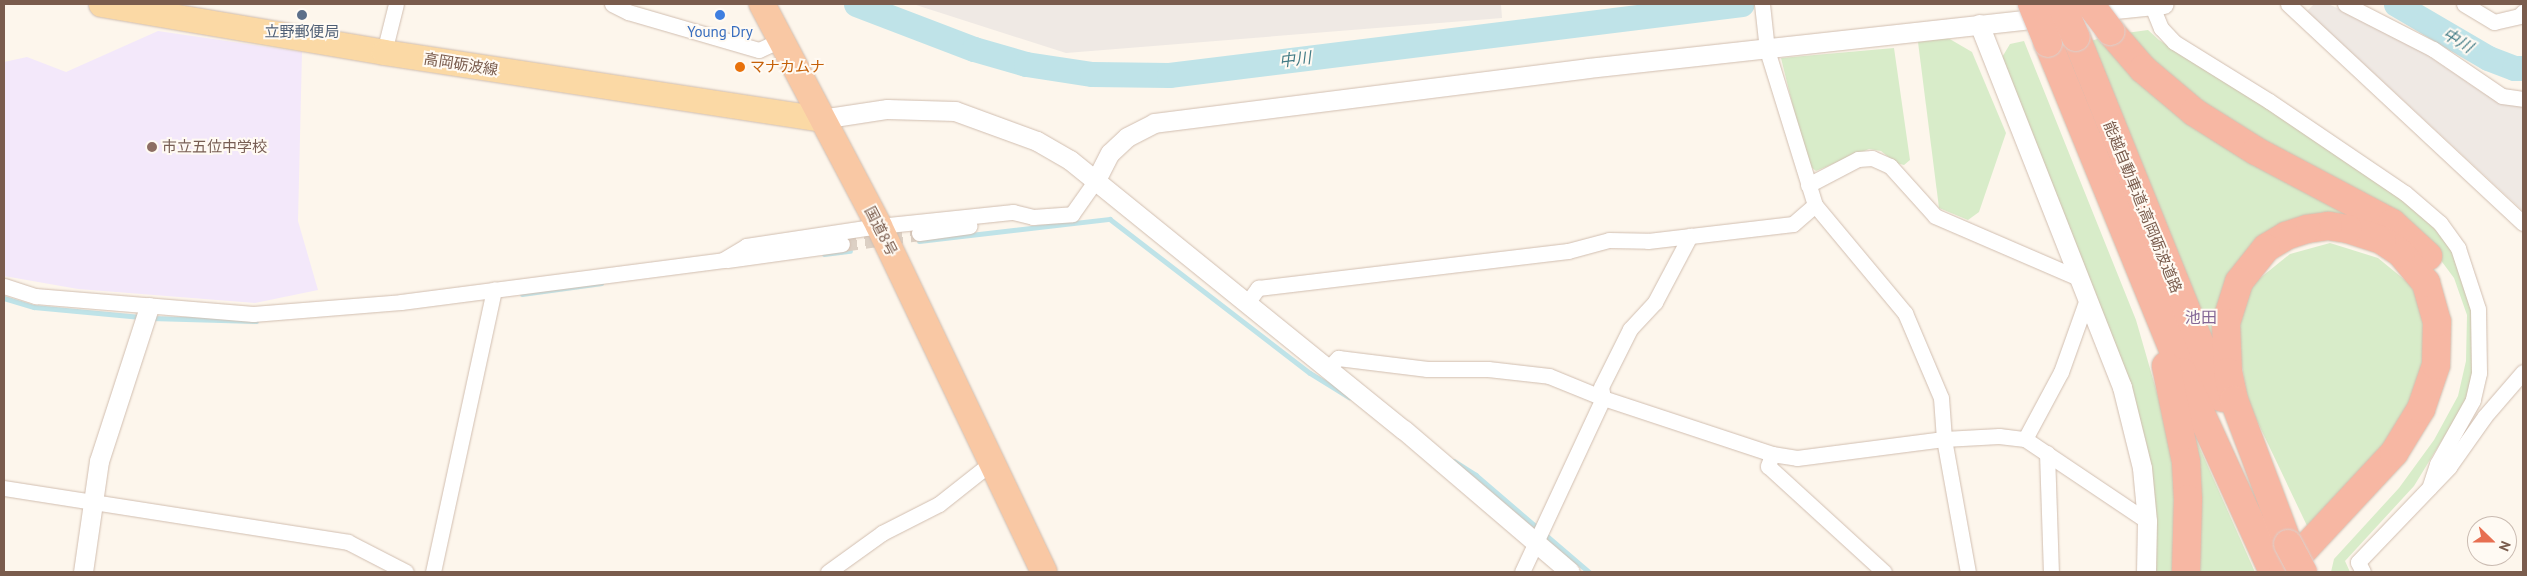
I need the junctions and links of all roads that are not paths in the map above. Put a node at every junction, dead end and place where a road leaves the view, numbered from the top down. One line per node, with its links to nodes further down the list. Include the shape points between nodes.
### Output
1 (101, 4): 12 (main road, 高岡砺波線)
2 (396, 4): 19 (street)
3 (612, 4): 16 (street, via 628,12 758,50)
4 (762, 4): 16 (highway, 国道8号)
5 (2032, 4): 17 (highway, 能越自動車道;高岡砺波道路, bridge)
6 (2061, 4): 51 (highway, 能越自動車道;高岡砺波道路, bridge, via 2206,360)
7 (2161, 4): 13 (street); 47 (street, via 2161,28 2174,42 2269,101 2405,194 2440,224 2458,248 2478,309 2479,373 2473,400 2437,464)
8 (2288, 4): 26 (street)
9 (2345, 4): 20 (street, via 2433,49 2502,96)
10 (2464, 4): 14 (street, via 2494,22)
11 (1763, 10): 18 (street)
12 (183, 11): 19 (main road, 高岡砺波線)
13 (2107, 12): 15 (street); 66 (highway, via 2167,91 2223,132 2392,222 2425,252 2446,285 2456,327 2453,370 2440,412 2402,470)
14 (2523, 12)
15 (1979, 24): 18 (street); 32 (street)
16 (780, 40): 21 (highway, 国道8号)
17 (2048, 43): 52 (highway, 能越自動車道;高岡砺波道路, via 2182,372); 65 (highway, via 2167,370 2186,462)
18 (1767, 50): 22 (street, via 1588,68 1154,123 1127,137 1110,153); 23 (street)
19 (384, 52): 21 (main road, 高岡砺波線)
20 (2523, 99)
21 (821, 119): 22 (street, via 887,109 955,111 1038,141); 27 (highway, 国道8号)
22 (1096, 180): 25 (street, via 1072,214); 36 (street)
23 (1808, 185): 24 (street); 32 (street, via 1858,159 1872,158 1890,166 1935,216)
24 (1815, 205): 29 (street, via 1793,224); 42 (street, via 1905,313 1941,398)
25 (1033, 217): 27 (street, via 1013,212); 28 (street)
26 (2523, 223)
27 (879, 226): 31 (street, via 746,246); 45 (highway, 国道8号)
28 (919, 233)
29 (1690, 236): 36 (street, via 1648,241 1609,240 1568,251 1258,288); 40 (street, via 1655,302 1630,329 1601,387)
30 (842, 244): 31 (street)
31 (723, 260): 34 (street)
32 (2078, 278): 35 (street)
33 (4, 286): 37 (street, via 35,296)
34 (494, 290): 37 (street, via 253,314); 55 (street)
35 (2087, 299): 41 (street, via 2061,372); 49 (street, via 2122,387 2134,428)
36 (1247, 303): 38 (street)
37 (149, 308): 48 (street, via 99,461)
38 (1327, 369): 40 (street, via 1338,358 1427,368 1514,372 1549,376); 50 (street)
39 (2523, 372): 47 (street, via 2485,416 2449,467)
40 (1603, 398): 44 (street); 50 (street)
41 (2025, 438): 42 (street); 43 (street)
42 (1944, 439): 44 (street, via 1797,458); 62 (street)
43 (2047, 453): 49 (street); 63 (street)
44 (1772, 454): 61 (street, via 1768,466)
45 (992, 462): 56 (street, via 939,504 882,533); 57 (highway, 国道8号); 58 (highway, 国道8号)
46 (4, 488): 48 (street)
47 (2428, 488): 67 (street, via 2358,562)
48 (93, 502): 53 (street); 54 (street, via 348,542)
49 (2147, 521): 64 (street)
50 (1537, 541): 59 (street); 60 (street)
51 (2288, 544): 52 (highway, via 2234,400 2226,363 2226,323 2238,282 2266,248 2307,229 2328,226 2348,229 2382,240 2401,253 2426,283 2437,322 2436,365 2431,387 2410,432 2374,477); 66 (highway, 能越自動車道;高岡砺波道路, bridge)
52 (2275, 569)
53 (83, 572)
54 (406, 572)
55 (433, 572)
56 (828, 572)
57 (1032, 572)
58 (1044, 572)
59 (1522, 572)
60 (1570, 572)
61 (1884, 572)
62 (1968, 572)
63 (2051, 572)
64 (2146, 572)
65 (2186, 572)
66 (2303, 572)
67 (2363, 572)

